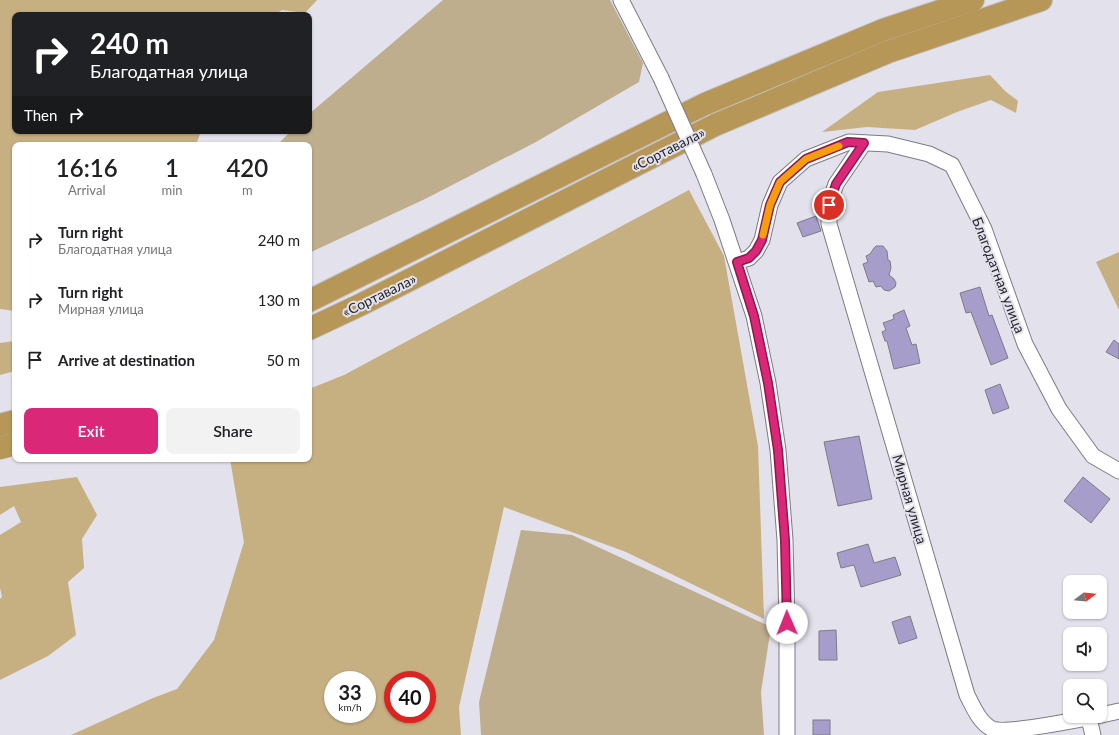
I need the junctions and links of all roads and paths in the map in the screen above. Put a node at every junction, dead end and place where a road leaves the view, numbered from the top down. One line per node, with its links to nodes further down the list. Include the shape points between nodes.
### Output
1 (621, 0): 5 (street, bridge, via 661,78 704,174)
2 (973, 0): 6 (highway, «Сортавала», via 883,30 705,104)
3 (1041, 0): 7 (highway, «Сортавала», via 888,52 715,125)
4 (864, 143): 5 (street, Благодатная улица, via 848,142 806,159 780,182 770,205 762,240 749,258); 12 (street, Благодатная улица, via 888,144 929,154 952,165 984,229 1024,344 1059,409 1093,456); 15 (street, Мирная улица, via 836,184 829,205 829,224 967,695 981,721 994,730 1014,731)
5 (737, 262): 17 (street, via 754,316 778,450 785,540)
6 (312, 300)
7 (312, 328)
8 (12, 422): 9 (highway)
9 (0, 425)
10 (12, 445): 11 (highway)
11 (0, 448)
12 (1119, 471)
13 (1119, 711): 14 (street, Мирная улица)
14 (1107, 714)
15 (1064, 723)
16 (1090, 723): 18 (street)
17 (787, 735)
18 (1093, 735)

